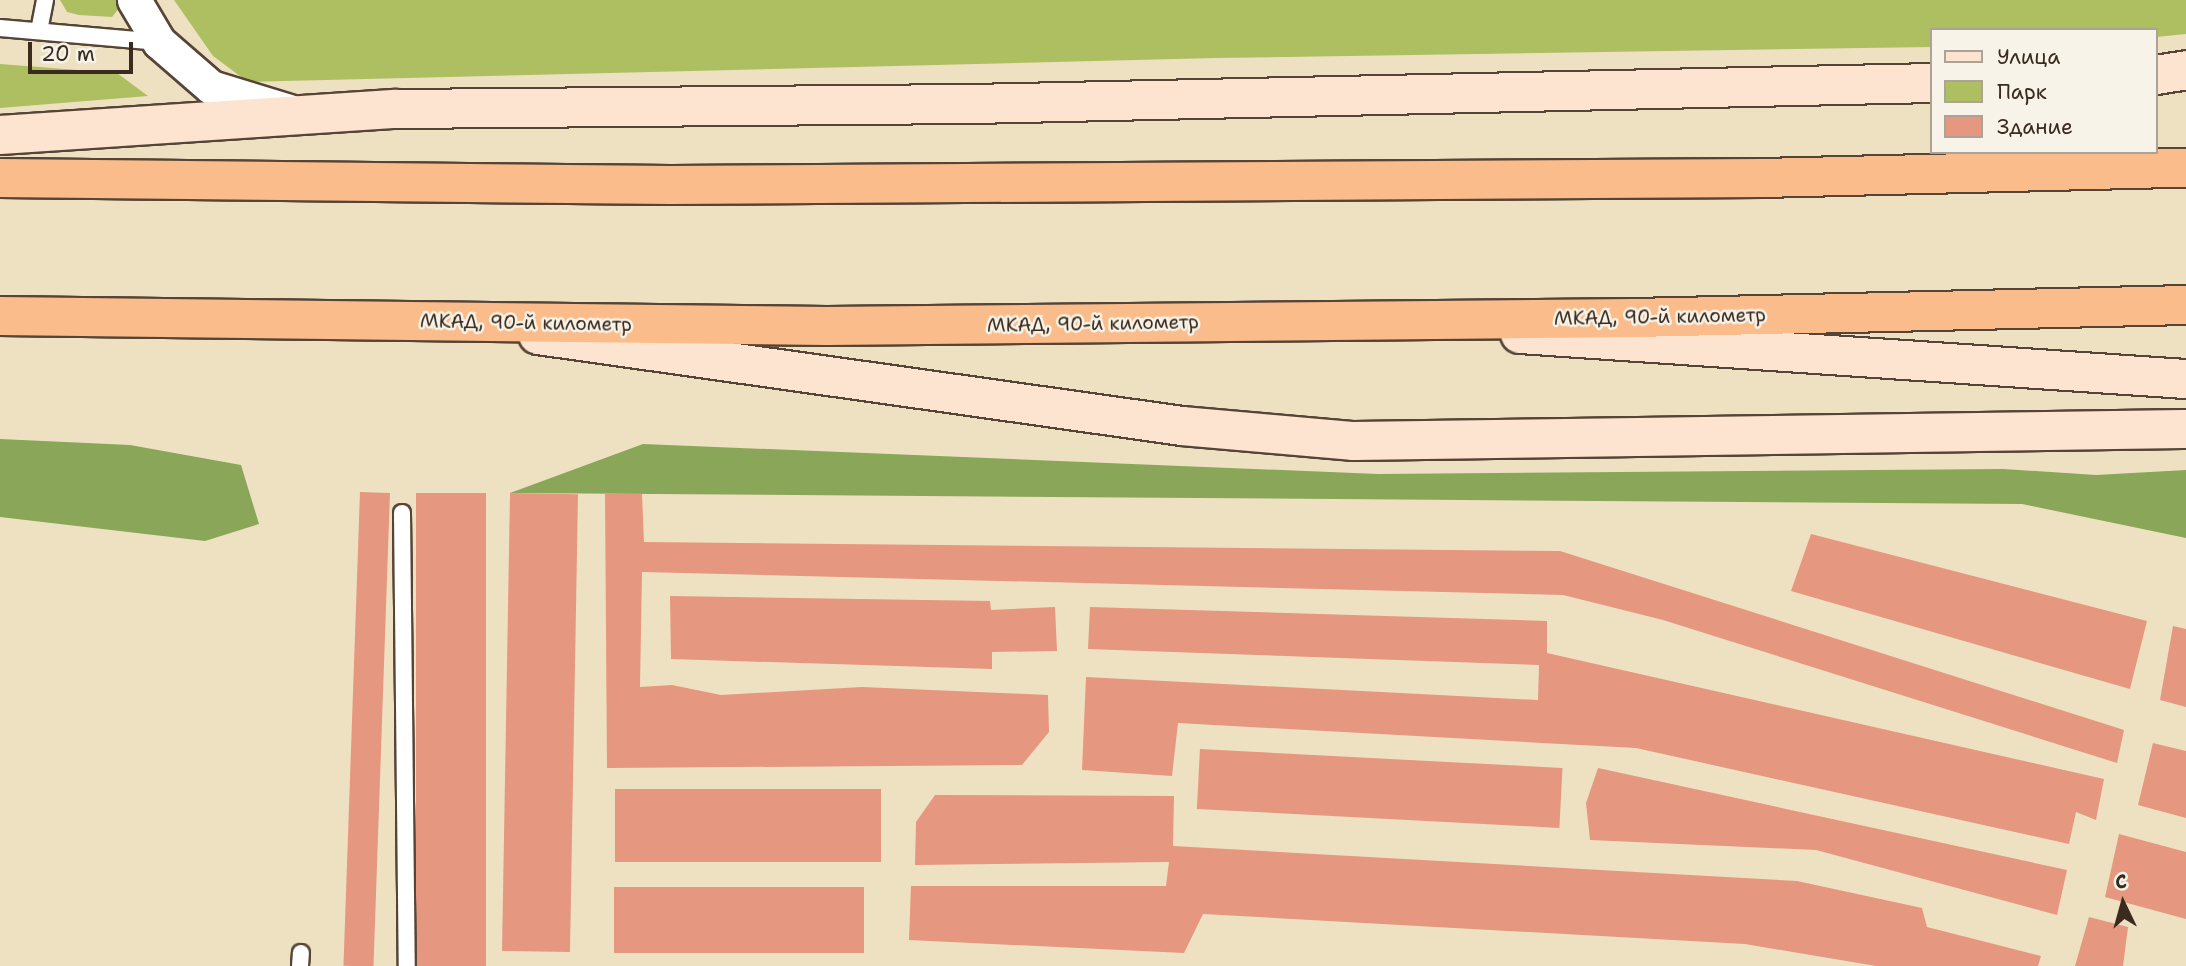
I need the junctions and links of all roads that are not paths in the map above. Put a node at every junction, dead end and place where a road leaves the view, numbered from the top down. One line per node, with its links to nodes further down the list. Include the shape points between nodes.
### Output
1 (45, 0): 4 (lane)
2 (134, 0): 5 (street)
3 (0, 28): 4 (lane)
4 (39, 31): 5 (lane)
5 (159, 42): 11 (street, via 211,87)
6 (2186, 70): 7 (main road)
7 (2158, 77)
8 (2158, 77): 9 (main road)
9 (2186, 79)
10 (1930, 83): 11 (main road)
11 (305, 114): 12 (main road)
12 (0, 135)
13 (2186, 168): 14 (highway, via 1748,178 685,185)
14 (0, 178)
15 (2186, 305): 18 (highway, МКАД, 90-й километр)
16 (0, 316): 17 (highway, МКАД, 90-й километр)
17 (124, 319): 19 (highway, МКАД, 90-й километр); 20 (lane)
18 (1336, 321): 19 (highway, МКАД, 90-й километр, via 828,327); 21 (main road)
19 (449, 323): 22 (main road, via 1182,426 1353,441)
20 (0, 334)
21 (2186, 379)
22 (2186, 429)
23 (401, 513): 24 (lane)
24 (407, 966)

